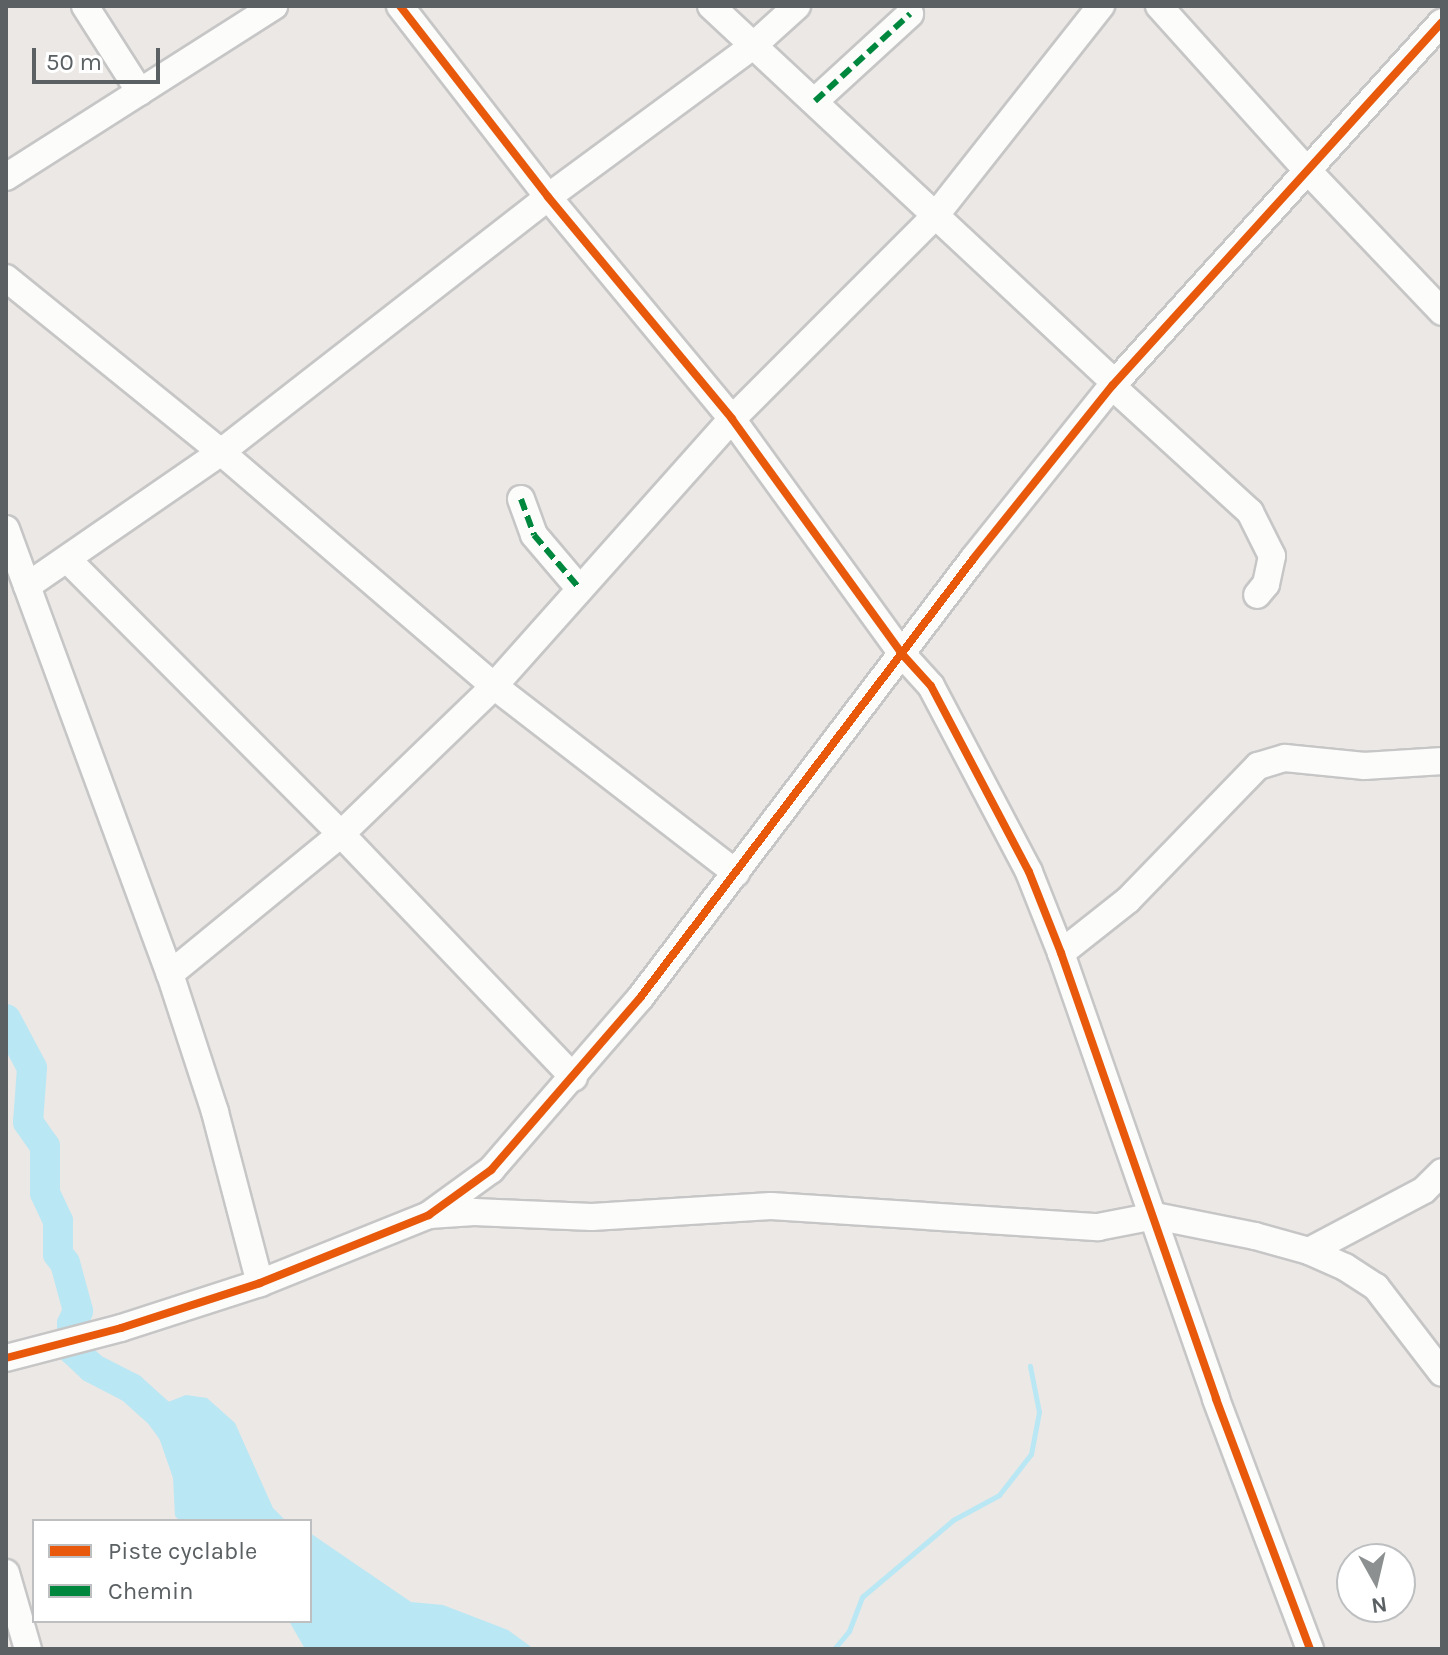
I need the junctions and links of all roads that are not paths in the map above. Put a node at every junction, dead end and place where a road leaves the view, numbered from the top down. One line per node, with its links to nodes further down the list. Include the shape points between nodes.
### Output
1 (85, 6): 11 (street)
2 (274, 6): 11 (street)
3 (400, 6): 15 (street)
4 (711, 6): 10 (street)
5 (797, 6): 10 (street)
6 (1101, 6): 16 (street)
7 (1159, 6): 13 (street)
8 (910, 14): 12 (street)
9 (1442, 22): 13 (street)
10 (754, 45): 12 (street); 15 (street)
11 (140, 92): 14 (street)
12 (815, 101): 16 (street)
13 (1306, 169): 18 (street); 19 (street)
14 (6, 177)
15 (548, 197): 20 (street); 21 (street)
16 (935, 216): 19 (street); 20 (street)
17 (6, 278): 21 (street)
18 (1442, 312)
19 (1114, 384): 27 (street, via 1250,512 1272,556 1266,584); 28 (street)
20 (732, 419): 26 (street); 28 (street)
21 (221, 452): 24 (street); 29 (street)
22 (521, 499): 26 (street, via 534,535)
23 (6, 529): 25 (street)
24 (67, 559): 25 (street); 31 (street)
25 (27, 586): 34 (street)
26 (580, 589): 29 (street)
27 (1257, 595)
28 (902, 654): 32 (street); 33 (street, via 931,686 973,762 1029,872)
29 (494, 686): 31 (street); 32 (street)
30 (1442, 761): 33 (street, via 1365,766 1285,758 1258,766 1128,900)
31 (341, 834): 34 (street); 35 (street)
32 (736, 873): 35 (street)
33 (1061, 953): 38 (street)
34 (170, 974): 40 (street, via 215,1112)
35 (574, 1078): 37 (street, via 491,1170)
36 (1442, 1172): 39 (street, via 1424,1190)
37 (429, 1215): 38 (street, via 592,1217 798,1207 1098,1227); 40 (street)
38 (1155, 1216): 39 (street); 45 (street, via 1216,1399)
39 (1309, 1251): 42 (street, via 1376,1287)
40 (260, 1283): 41 (street)
41 (6, 1358)
42 (1442, 1373)
43 (6, 1573): 44 (street)
44 (28, 1649)
45 (1310, 1649)

